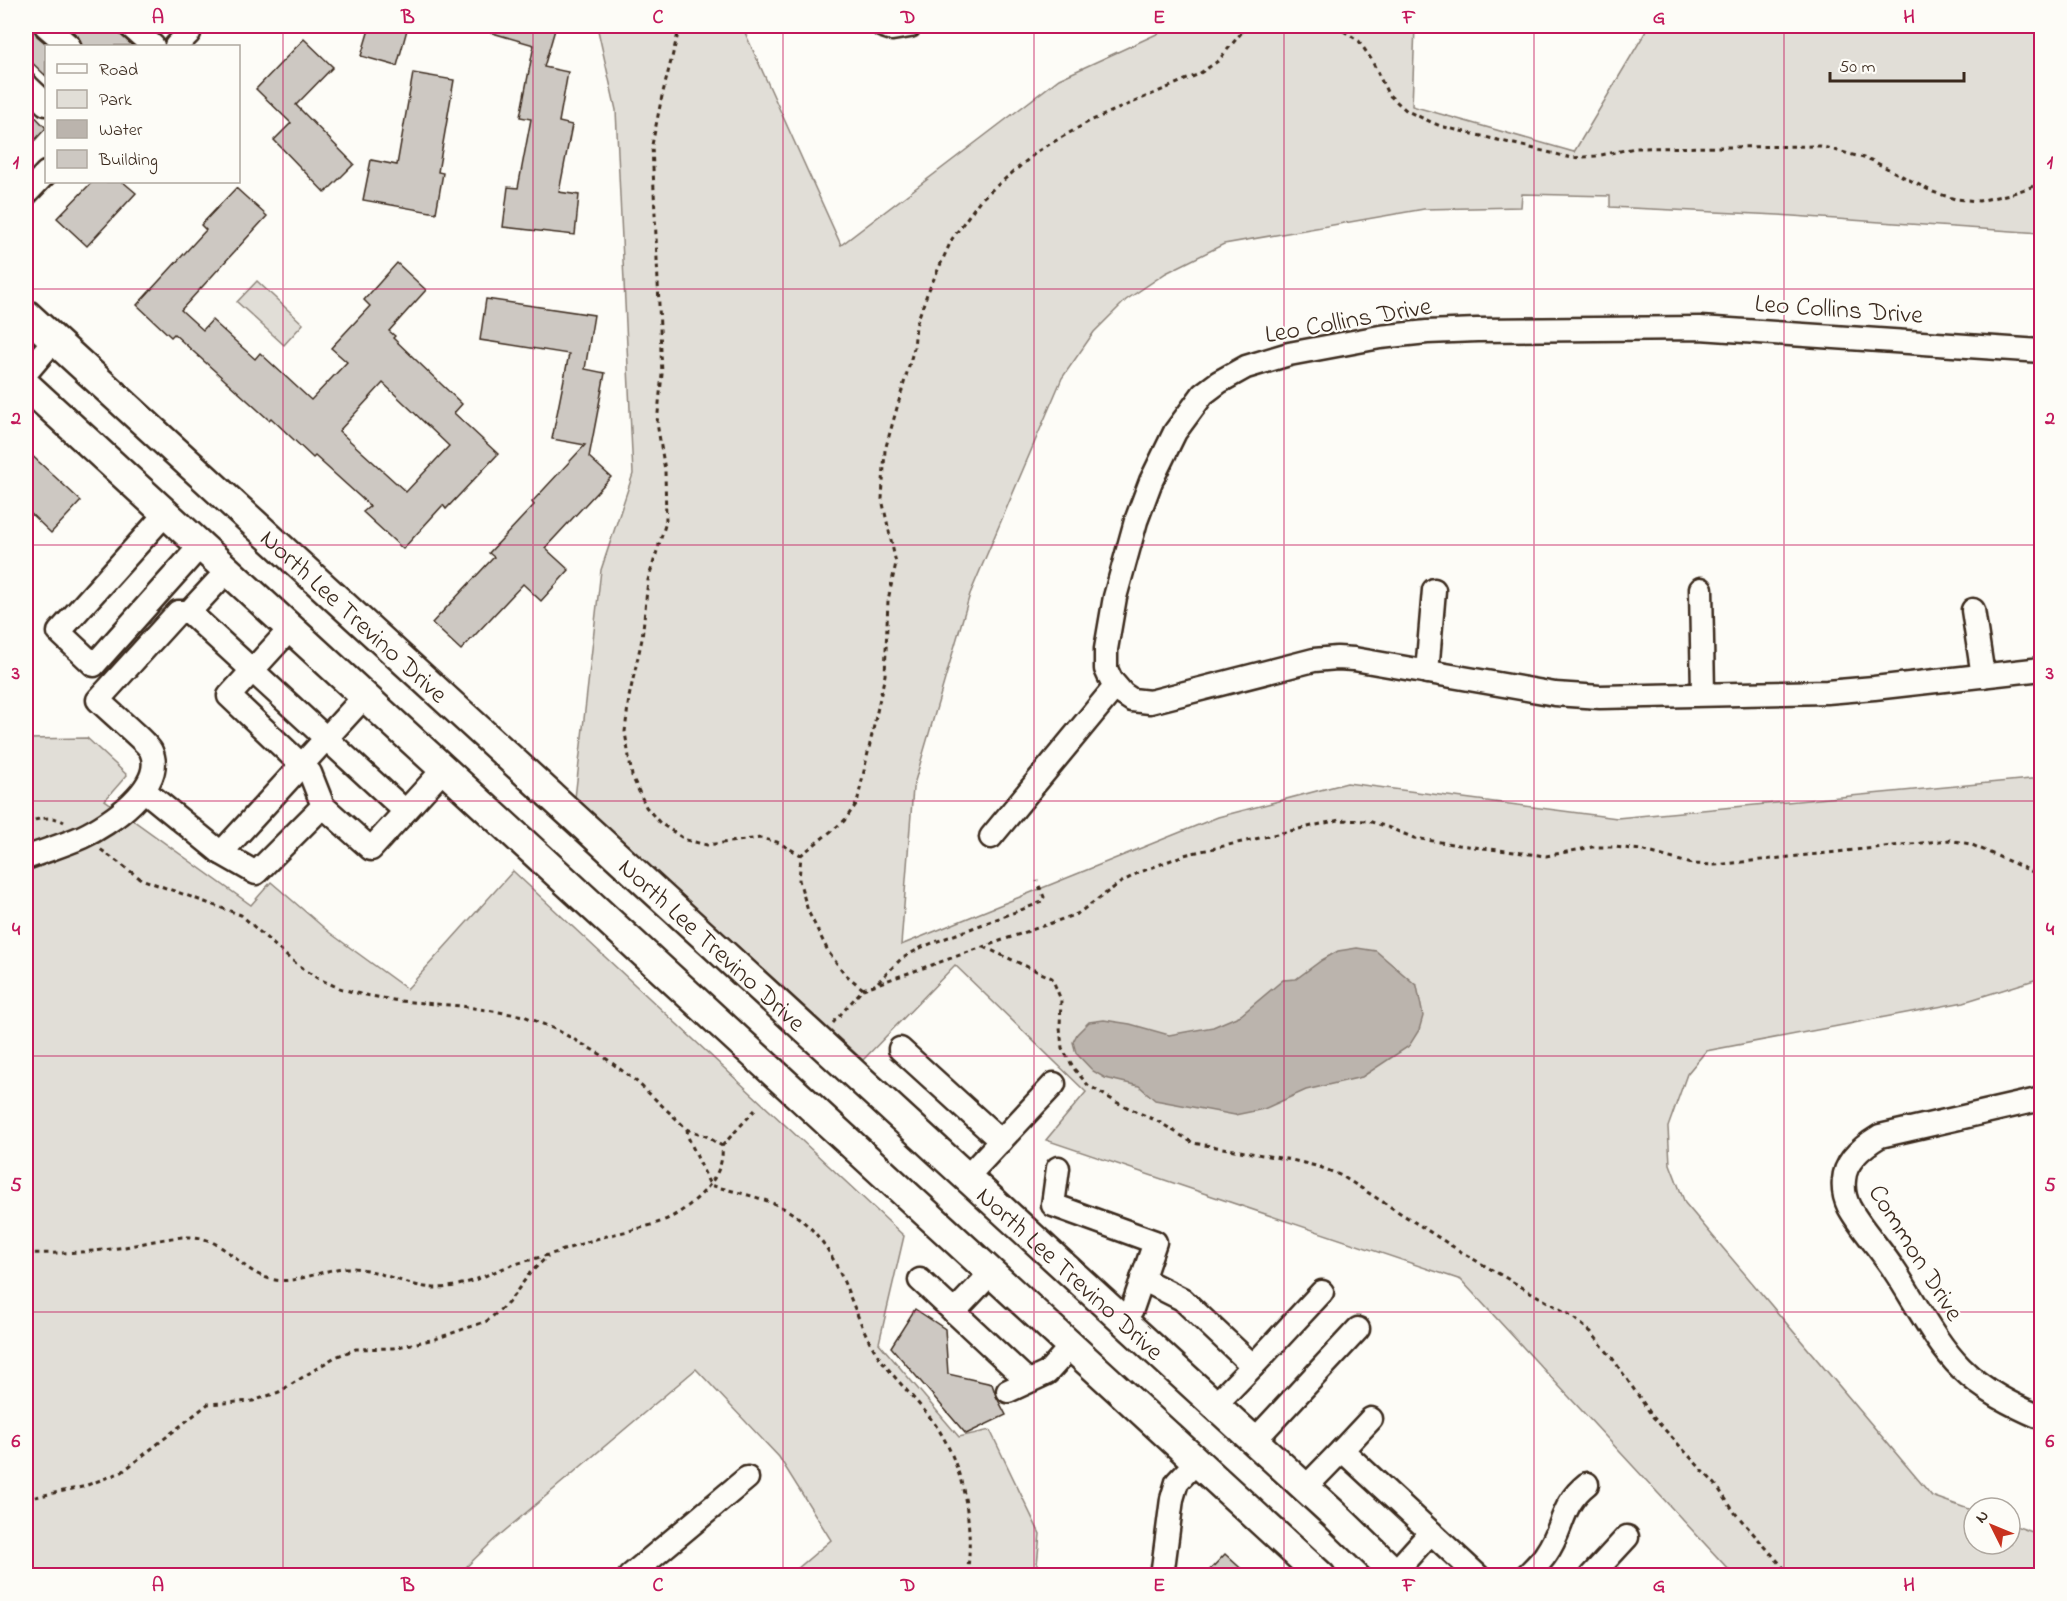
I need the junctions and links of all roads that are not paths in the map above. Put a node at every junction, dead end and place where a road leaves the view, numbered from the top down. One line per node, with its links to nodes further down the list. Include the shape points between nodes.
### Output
1 (46, 26): 5 (street)
2 (130, 26): 6 (street)
3 (883, 26): 4 (street)
4 (910, 26)
5 (68, 45)
6 (152, 45)
7 (26, 85): 8 (street)
8 (45, 103)
9 (45, 174): 10 (street)
10 (26, 194)
11 (26, 314): 12 (main road, North Lee Trevino Drive)
12 (54, 340): 14 (street); 45 (main road, North Lee Trevino Drive)
13 (2042, 351): 28 (street, Leo Collins Drive, via 1700,328 1477,330 1380,337 1289,354 1246,367 1203,394 1175,432 1151,481 1115,597 1106,669)
14 (26, 373)
15 (26, 385): 16 (main road, North Lee Trevino Drive)
16 (166, 513): 17 (main road, North Lee Trevino Drive); 17 (street, via 59,632 94,665)
17 (201, 545): 18 (main road, North Lee Trevino Drive)
18 (228, 570): 22 (street); 23 (main road, North Lee Trevino Drive)
19 (1701, 589): 29 (street)
20 (1434, 591): 26 (street)
21 (1973, 609): 27 (street)
22 (189, 612): 25 (street); 34 (street, via 178,612 98,700 151,751 153,771)
23 (291, 628): 25 (street); 30 (main road, North Lee Trevino Drive)
24 (2042, 669): 27 (street)
25 (252, 670): 31 (street); 32 (street, via 229,696)
26 (1427, 672): 28 (street, via 1337,658 1314,660 1150,702 1132,700); 29 (street, via 1555,694 1600,697)
27 (1983, 676): 29 (street, via 1827,692)
28 (1115, 687): 37 (street)
29 (1703, 693)
30 (365, 696): 31 (street); 33 (main road, North Lee Trevino Drive)
31 (327, 739): 32 (street); 36 (street)
32 (302, 765): 35 (street, via 310,773); 38 (street)
33 (444, 769): 36 (street); 48 (main road, North Lee Trevino Drive)
34 (145, 791): 38 (street); 39 (street, via 84,836)
35 (323, 806): 36 (street, via 370,849); 38 (street, via 256,873)
36 (405, 811)
37 (991, 837)
38 (221, 853)
39 (26, 858)
40 (900, 1049): 43 (street)
41 (1054, 1084): 43 (street)
42 (2042, 1099): 58 (street, Common Drive, via 1880,1136 1864,1146 1844,1179 1849,1207 1959,1366 2005,1401)
43 (1001, 1141): 45 (street)
44 (1058, 1168): 46 (street)
45 (966, 1178): 47 (main road, North Lee Trevino Drive)
46 (1053, 1205): 47 (street); 49 (street, via 1155,1242)
47 (1028, 1235): 53 (main road, North Lee Trevino Drive)
48 (992, 1272): 52 (street); 55 (main road, North Lee Trevino Drive)
49 (1142, 1279): 53 (street, via 1132,1309); 56 (street, via 1182,1299)
50 (920, 1280): 52 (street)
51 (1322, 1292): 56 (street)
52 (954, 1312): 55 (street, via 1018,1386 1047,1373)
53 (1122, 1321): 57 (main road, North Lee Trevino Drive)
54 (1358, 1329): 60 (street)
55 (1072, 1345): 62 (main road, North Lee Trevino Drive)
56 (1253, 1366): 57 (street)
57 (1215, 1405): 60 (main road, North Lee Trevino Drive)
58 (2042, 1418)
59 (1371, 1419): 61 (street)
60 (1254, 1440): 65 (main road, North Lee Trevino Drive)
61 (1342, 1450): 65 (street); 66 (street)
62 (1197, 1461): 70 (street, via 1177,1482); 71 (main road, North Lee Trevino Drive)
63 (747, 1478): 69 (street)
64 (1587, 1484): 73 (street, via 1575,1493 1563,1514 1547,1554)
65 (1305, 1488): 68 (main road, North Lee Trevino Drive)
66 (1431, 1532): 68 (street); 72 (street)
67 (1627, 1537): 74 (street)
68 (1397, 1574)
69 (630, 1575)
70 (1162, 1575)
71 (1321, 1575)
72 (1478, 1575)
73 (1526, 1575)
74 (1592, 1575)

